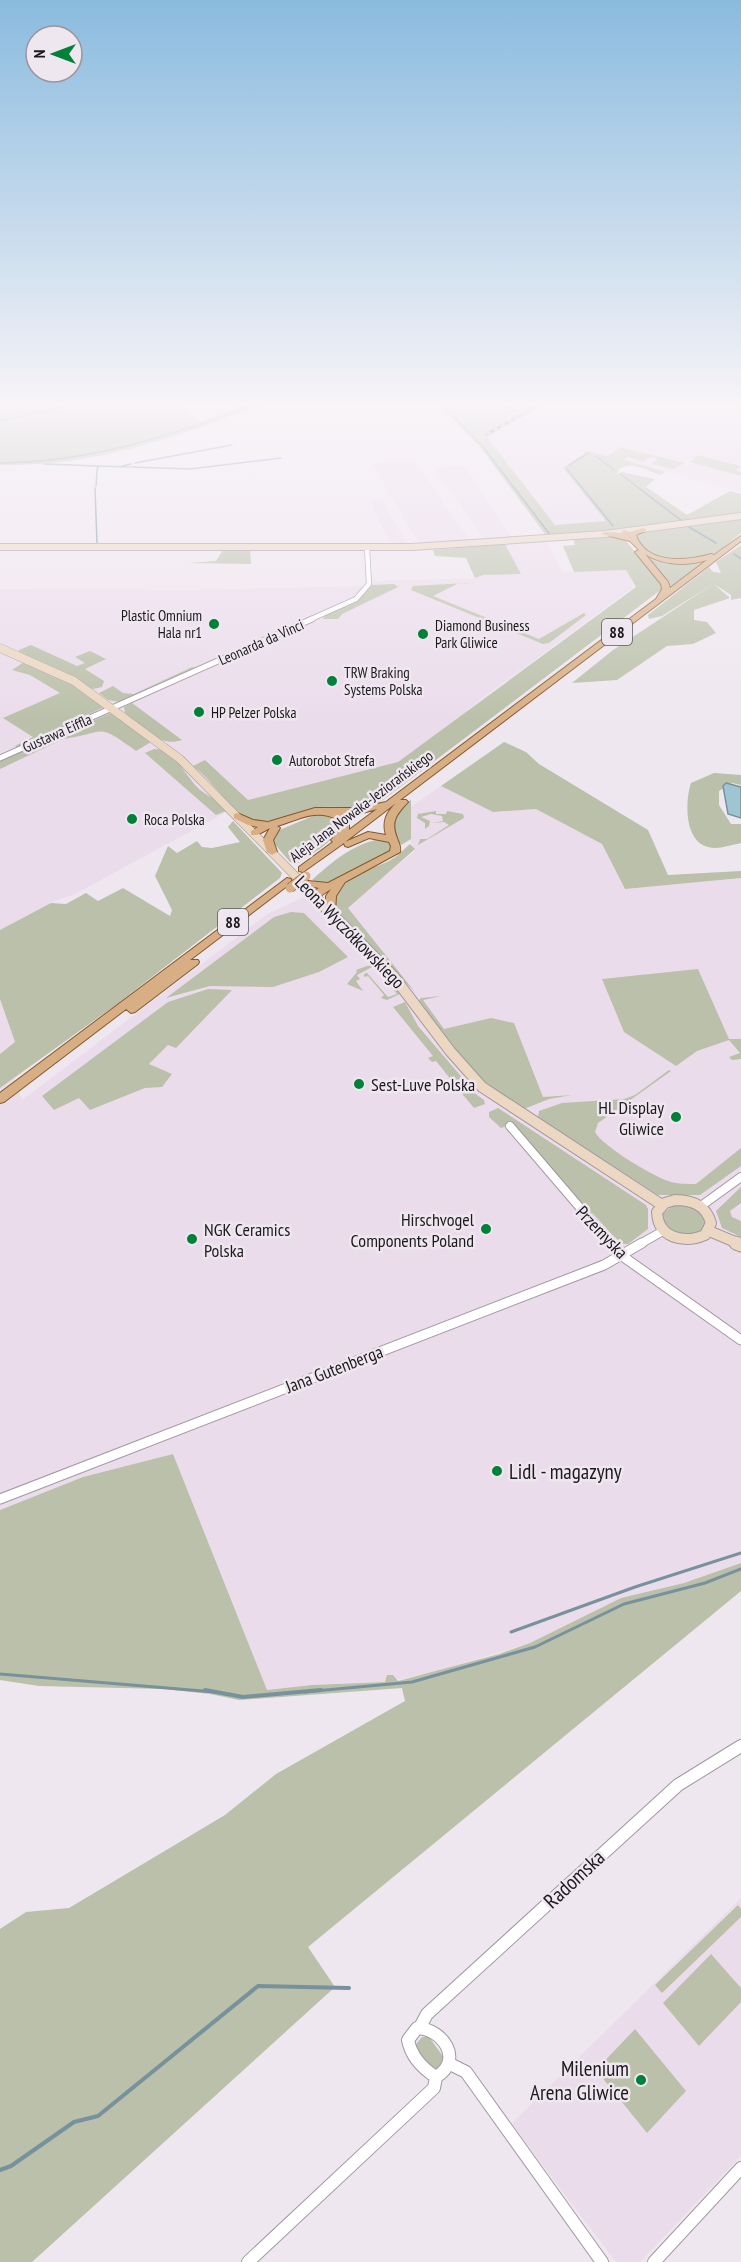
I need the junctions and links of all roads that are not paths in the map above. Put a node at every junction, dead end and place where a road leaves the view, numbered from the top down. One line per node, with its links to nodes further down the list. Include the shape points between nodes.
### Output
1 (741, 516): 2 (street)
2 (643, 530): 4 (main road)
3 (605, 534): 4 (main road); 7 (street)
4 (629, 537): 8 (main road, via 648,554 673,561 703,560); 9 (main road, via 665,584 666,589)
5 (741, 538): 8 (main road, Aleja Jana Nowaka-Jeziorańskiego / 88)
6 (0, 547): 7 (street)
7 (367, 548): 11 (street, Leonarda da Vinci, via 369,584 356,599)
8 (728, 548): 9 (main road, Aleja Jana Nowaka-Jeziorańskiego / 88)
9 (655, 603): 12 (main road, Aleja Jana Nowaka-Jeziorańskiego / 88)
10 (0, 648): 11 (street, Leona Wyczółkowskiego, via 74,681)
11 (114, 708): 13 (street, Gustawa Eiffla); 16 (street, Leona Wyczółkowskiego, via 180,759)
12 (502, 719): 14 (main road, Aleja Jana Nowaka-Jeziorańskiego / 88); 19 (main road, via 393,810 388,823)
13 (0, 758)
14 (405, 792): 15 (main road, via 368,810); 21 (main road, Aleja Jana Nowaka-Jeziorańskiego / 88)
15 (328, 811): 17 (main road, via 315,811); 21 (main road, via 339,815 345,825)
16 (237, 816): 17 (main road); 18 (street, Leona Wyczółkowskiego)
17 (273, 826): 18 (main road); 20 (main road, via 268,840)
18 (254, 833): 20 (street, Leona Wyczółkowskiego)
19 (391, 839): 22 (main road, via 375,835 355,839); 23 (main road, via 396,846 392,856 367,866)
20 (272, 852): 22 (street, Leona Wyczółkowskiego)
21 (320, 856): 22 (main road, Aleja Jana Nowaka-Jeziorańskiego / 88)
22 (304, 876): 23 (main road); 24 (street, Leona Wyczółkowskiego); 26 (main road, bridge, via 153,994)
23 (331, 889): 24 (main road); 25 (main road)
24 (315, 896): 25 (street, Leona Wyczółkowskiego)
25 (331, 912): 29 (street, Leona Wyczółkowskiego, via 406,989 450,1052 482,1087)
26 (4, 1095)
27 (510, 1126): 34 (street, Przemyska)
28 (741, 1177): 30 (street)
29 (662, 1205): 30 (street, via 682,1200); 31 (street, via 656,1218)
30 (701, 1206): 32 (street, via 711,1220)
31 (663, 1231): 32 (street, via 687,1240); 34 (street, Jana Gutenberga)
32 (709, 1231): 33 (street)
33 (741, 1245)
34 (623, 1257): 35 (street, Przemyska); 36 (street, Jana Gutenberga)
35 (741, 1340)
36 (0, 1499)
37 (741, 1746): 38 (street, Radomska, via 678,1785 436,2006)
38 (420, 2027): 39 (street, via 431,2030 443,2043 451,2056); 40 (street, Radomska, via 410,2036 410,2048)
39 (450, 2064): 40 (street); 43 (street, via 466,2072)
40 (436, 2077): 42 (street, via 434,2088)
41 (741, 2168): 44 (street)
42 (248, 2262)
43 (602, 2262)
44 (654, 2262)

